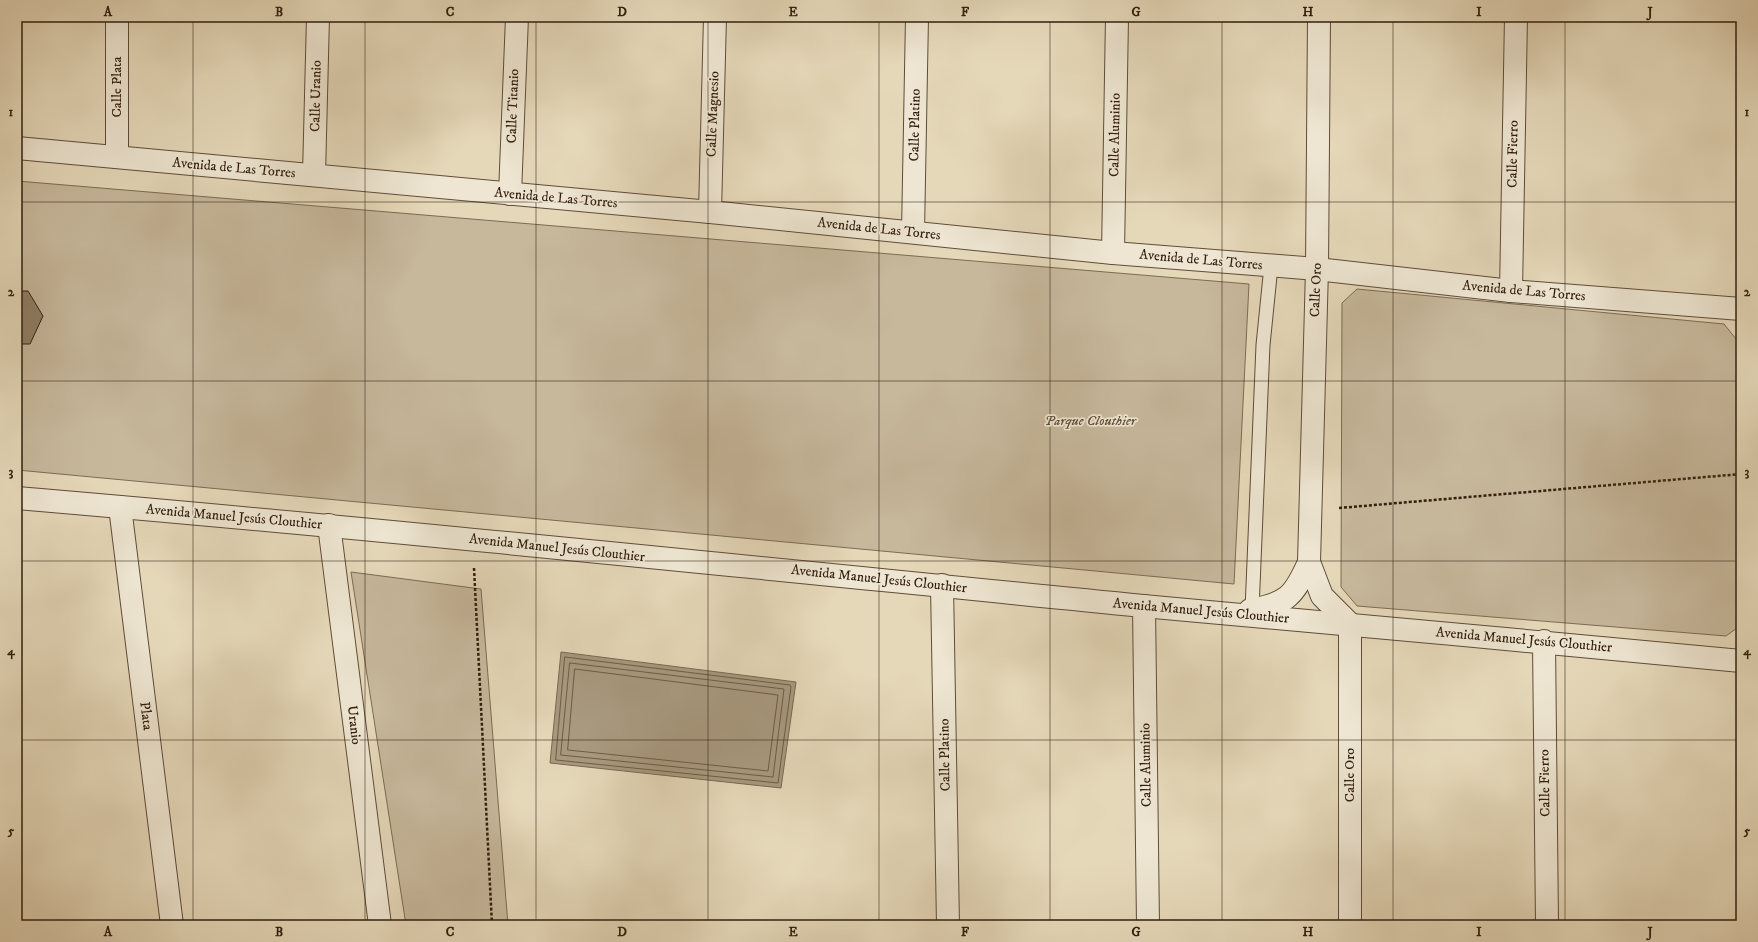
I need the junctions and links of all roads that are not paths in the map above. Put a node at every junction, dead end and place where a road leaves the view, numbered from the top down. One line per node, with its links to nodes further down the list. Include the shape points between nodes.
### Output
1 (117, 17): 10 (street, Calle Plata)
2 (318, 17): 11 (street, Calle Uranio)
3 (517, 17): 12 (street, Calle Titanio)
4 (716, 17): 13 (street, Calle Magnesio)
5 (917, 17): 14 (street, Calle Platino)
6 (1116, 17): 15 (street, Calle Aluminio)
7 (1319, 17): 17 (street, Calle Oro)
8 (1516, 17): 18 (street, Calle Fierro)
9 (17, 148): 10 (street, Avenida de Las Torres)
10 (117, 157): 11 (street, Avenida de Las Torres)
11 (314, 175): 12 (street, Avenida de Las Torres)
12 (510, 194): 13 (street, Avenida de Las Torres)
13 (710, 212): 14 (street, Avenida de Las Torres)
14 (912, 232): 15 (street, Avenida de Las Torres)
15 (1112, 253): 16 (street, Avenida de Las Torres)
16 (1271, 266): 17 (street, Avenida de Las Torres); 26 (lane, via 1263,345)
17 (1317, 269): 18 (street, Avenida de Las Torres); 23 (street, Calle Oro)
18 (1511, 290): 19 (street, Avenida de Las Torres)
19 (1741, 309)
20 (17, 498): 21 (street, Avenida Manuel Jesús Clouthier)
21 (120, 507): 22 (street, Avenida Manuel Jesús Clouthier); 31 (street, Plata)
22 (329, 525): 24 (street, Avenida Manuel Jesús Clouthier); 32 (street, Uranio)
23 (1309, 562): 26 (street, via 1298,586 1286,599); 28 (street, via 1322,596)
24 (942, 585): 25 (street, Avenida Manuel Jesús Clouthier); 33 (street, Calle Platino)
25 (1144, 606): 27 (street, Avenida Manuel Jesús Clouthier); 34 (street, Calle Aluminio)
26 (1252, 610): 27 (street)
27 (1229, 614): 28 (street, Avenida Manuel Jesús Clouthier)
28 (1350, 624): 29 (street, Avenida Manuel Jesús Clouthier); 35 (street, Calle Oro)
29 (1544, 641): 30 (street, Avenida Manuel Jesús Clouthier); 36 (street, Calle Fierro)
30 (1741, 661)
31 (172, 925)
32 (380, 925)
33 (948, 925)
34 (1148, 925)
35 (1350, 925)
36 (1547, 925)

